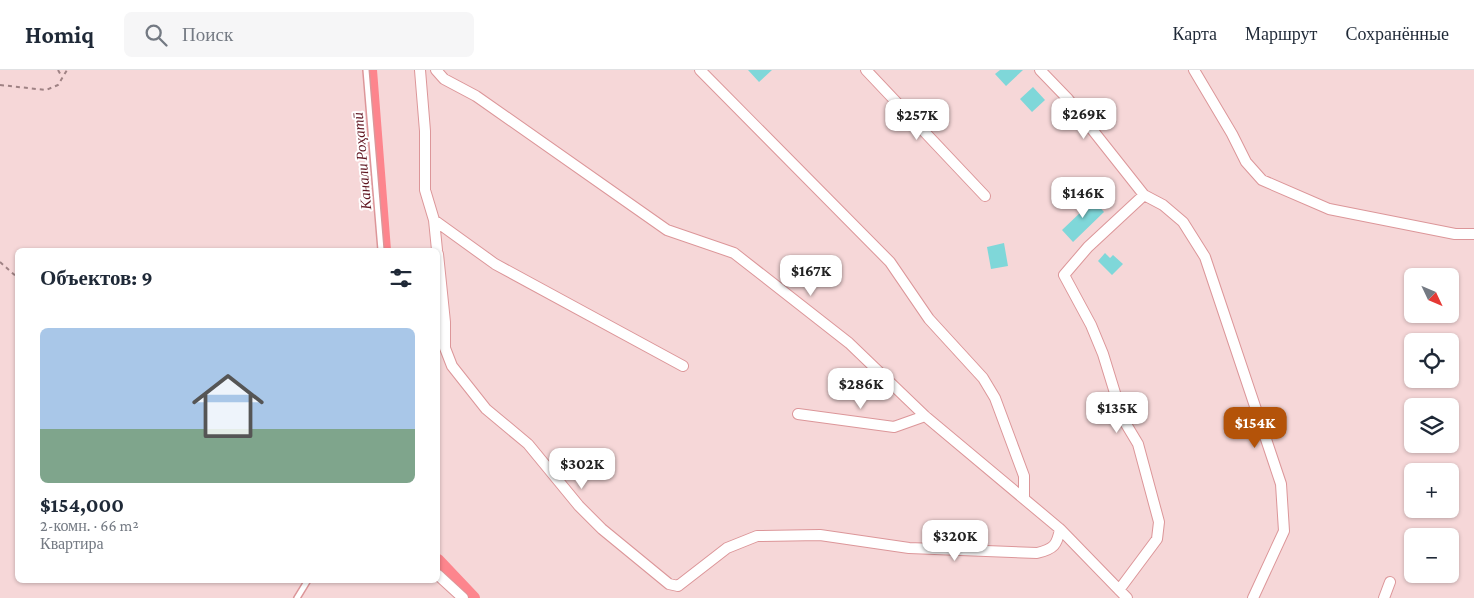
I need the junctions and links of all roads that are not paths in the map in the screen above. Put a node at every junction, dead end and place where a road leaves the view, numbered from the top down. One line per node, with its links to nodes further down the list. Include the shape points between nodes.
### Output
1 (366, 70): 12 (lane)
2 (420, 70): 10 (street, via 425,190)
3 (436, 70): 17 (street, via 444,79 476,96 667,230 734,253 849,343)
4 (700, 70): 18 (street, via 890,262 929,319 983,378 995,398 1024,476)
5 (866, 70): 9 (street)
6 (1040, 70): 8 (street, via 1068,99)
7 (1194, 70): 11 (street, via 1246,162 1262,180 1329,209 1455,234)
8 (1144, 195): 23 (street, via 1088,247 1064,275 1092,325 1120,410 1138,444 1159,522 1157,539); 27 (street, via 1163,205 1183,222 1205,257 1280,484 1284,531)
9 (985, 196)
10 (434, 220): 13 (street); 15 (street, via 495,264)
11 (1474, 234)
12 (381, 248)
13 (437, 248)
14 (440, 273): 19 (street, via 445,348 452,366 486,409 528,444 579,506 669,584 678,586 727,548 757,536 820,536 908,548 1037,553 1051,550 1057,544)
15 (682, 366)
16 (798, 414): 17 (street, via 894,427)
17 (925, 416): 18 (street)
18 (1024, 497): 19 (street)
19 (1060, 529): 23 (street)
20 (440, 577): 25 (street)
21 (1390, 582): 28 (street)
22 (306, 583): 24 (lane)
23 (1119, 590): 26 (street)
24 (297, 598)
25 (463, 598)
26 (1127, 598)
27 (1253, 598)
28 (1384, 598)

